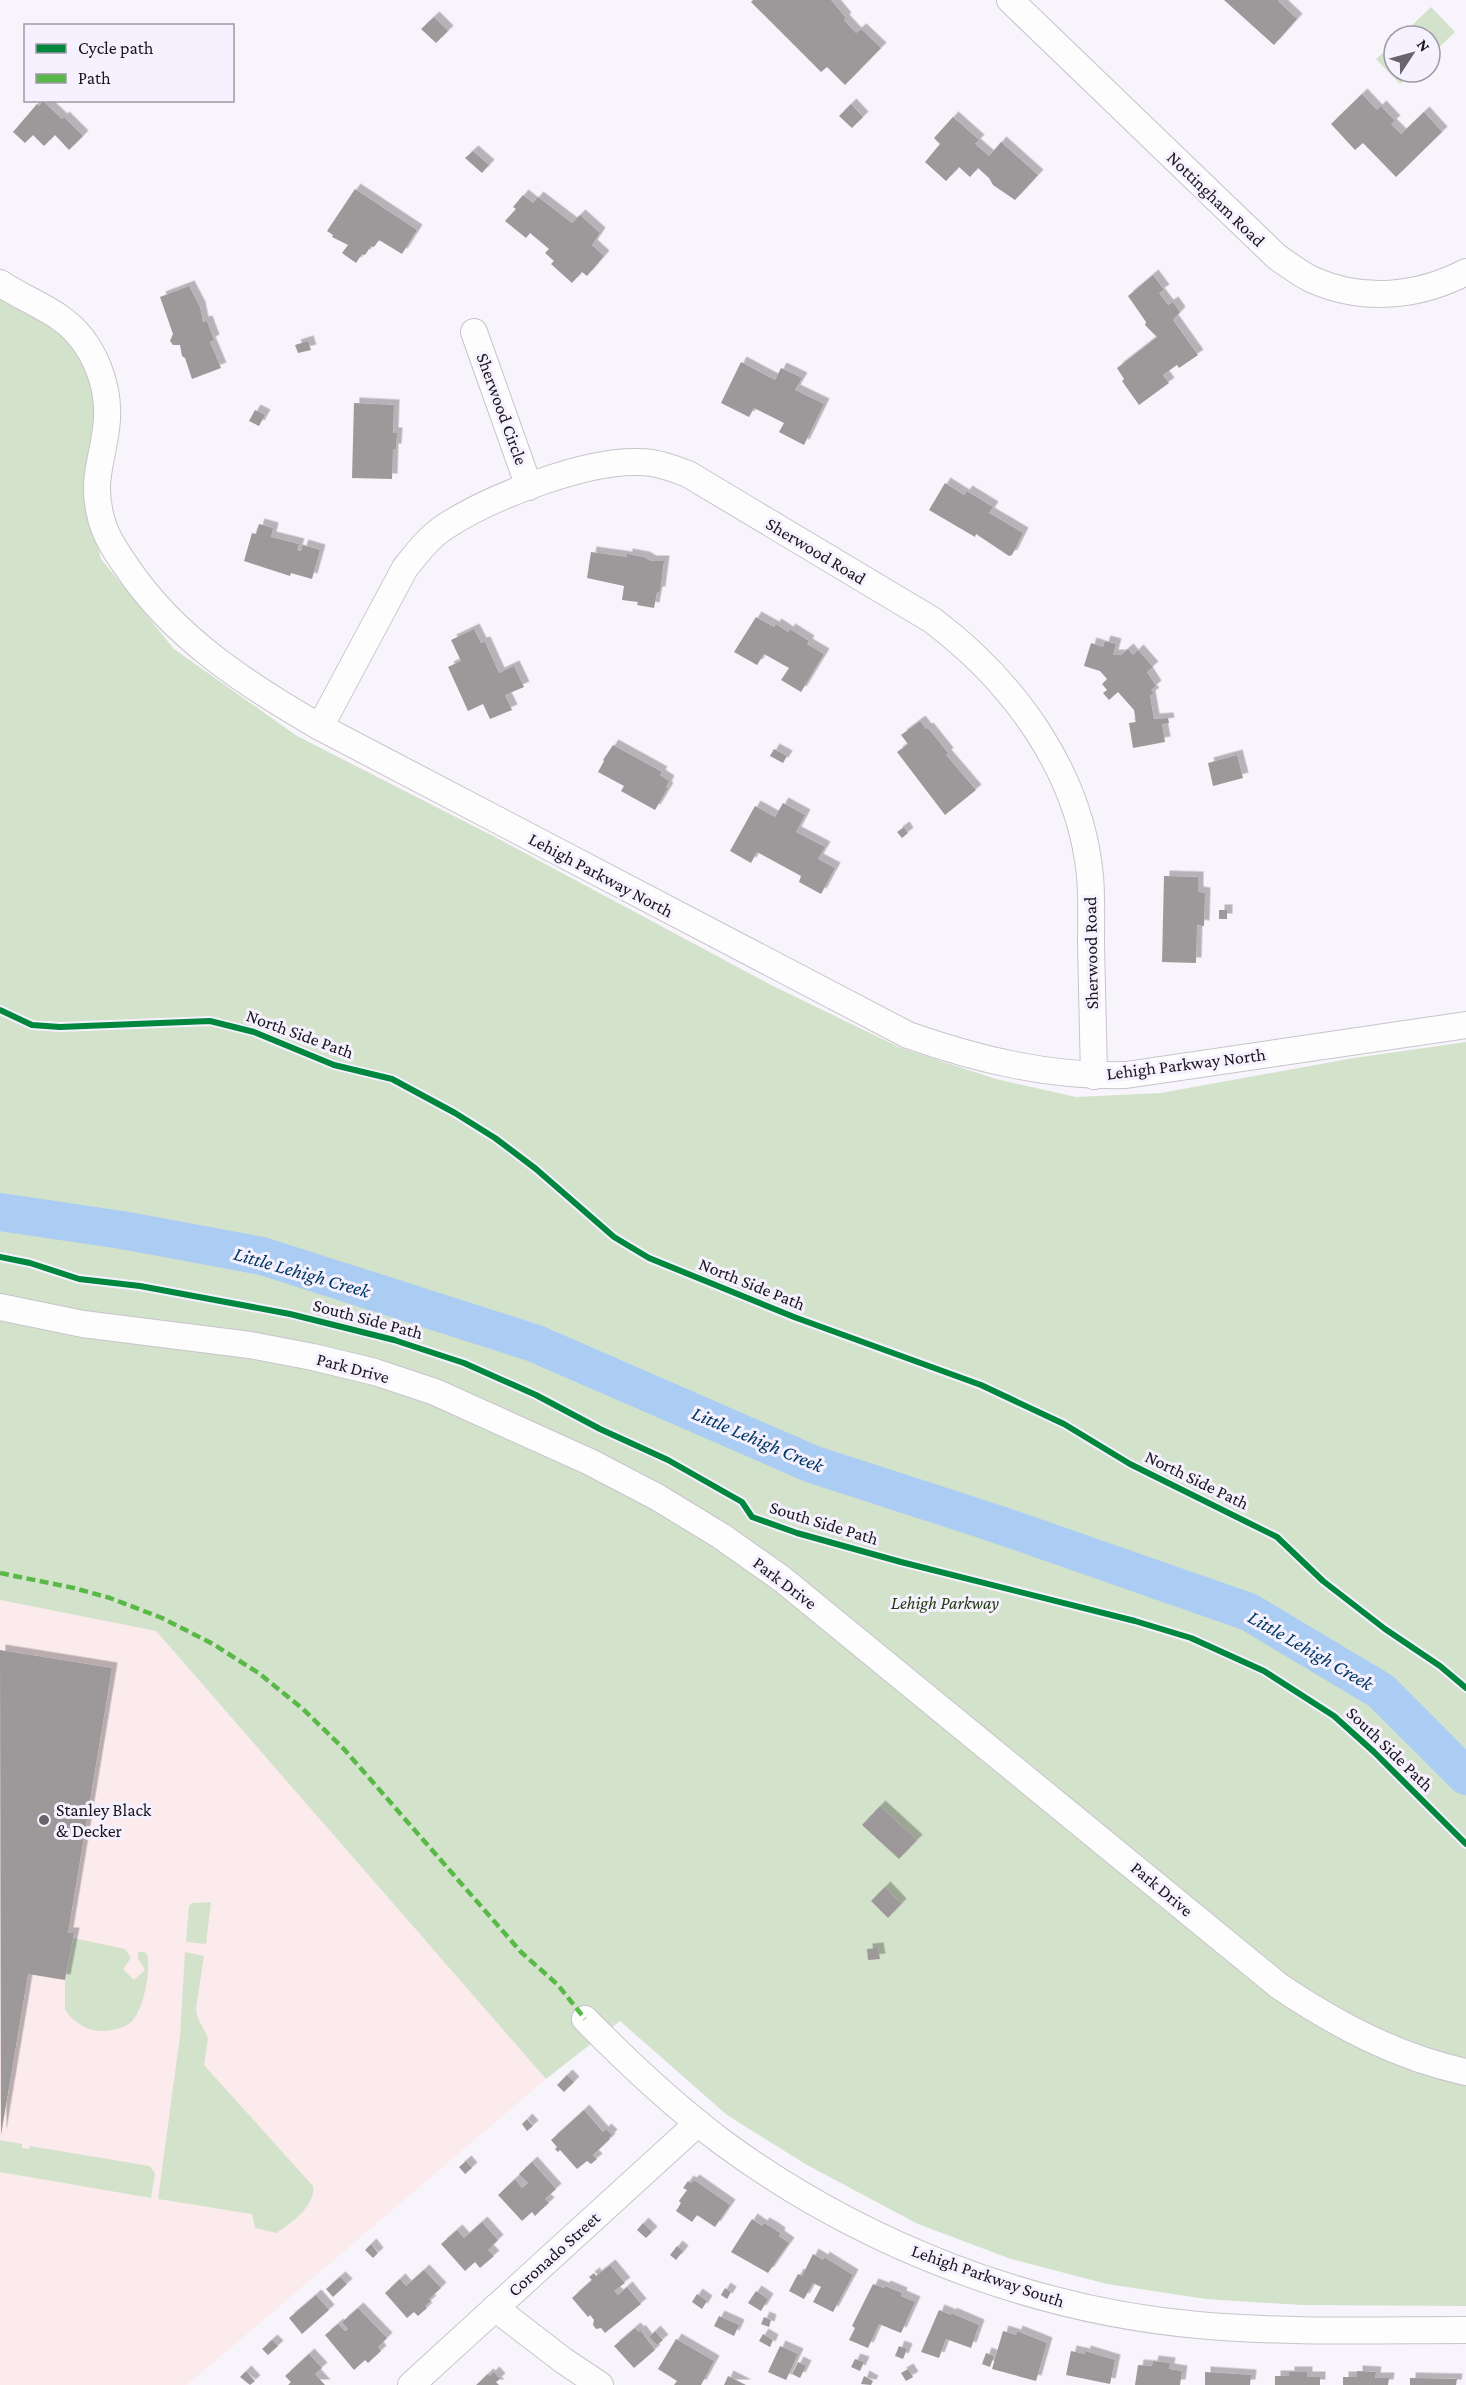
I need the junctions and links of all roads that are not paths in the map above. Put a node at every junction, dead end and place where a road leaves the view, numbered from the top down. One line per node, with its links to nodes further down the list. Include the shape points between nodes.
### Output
1 (1010, 0): 2 (street, Nottingham Road, via 1277,257 1311,279 1338,289 1390,295 1419,291)
2 (1466, 272)
3 (0, 283): 6 (street, Lehigh Parkway North, via 62,319 93,357 103,380 107,404 96,490 100,515 108,538 134,578 189,639 229,670)
4 (474, 332): 5 (street, Sherwood Circle)
5 (529, 487): 6 (street, Sherwood Road, via 477,508 422,546 405,568); 8 (street, Sherwood Road, via 620,463 664,465 688,474 932,620 990,670 1038,731 1068,791 1083,837 1089,875)
6 (320, 727): 8 (street, Lehigh Parkway North, via 908,1035 998,1063)
7 (1466, 1025): 8 (street, Lehigh Parkway North, via 1126,1075)
8 (1094, 1076)
9 (0, 1307): 11 (street, Park Drive, via 83,1324 250,1345 375,1372 435,1392 648,1492 782,1579 1279,1986 1316,2011 1376,2042)
10 (585, 2019): 12 (street, Lehigh Parkway South)
11 (1466, 2072)
12 (698, 2123): 13 (street, Coronado Street); 14 (street, Lehigh Parkway South, via 780,2181 838,2215 908,2249 1018,2289 1096,2309 1197,2325)
13 (495, 2308): 15 (street, Coronado Street); 16 (street)
14 (1466, 2330)
15 (411, 2385)
16 (600, 2385)

